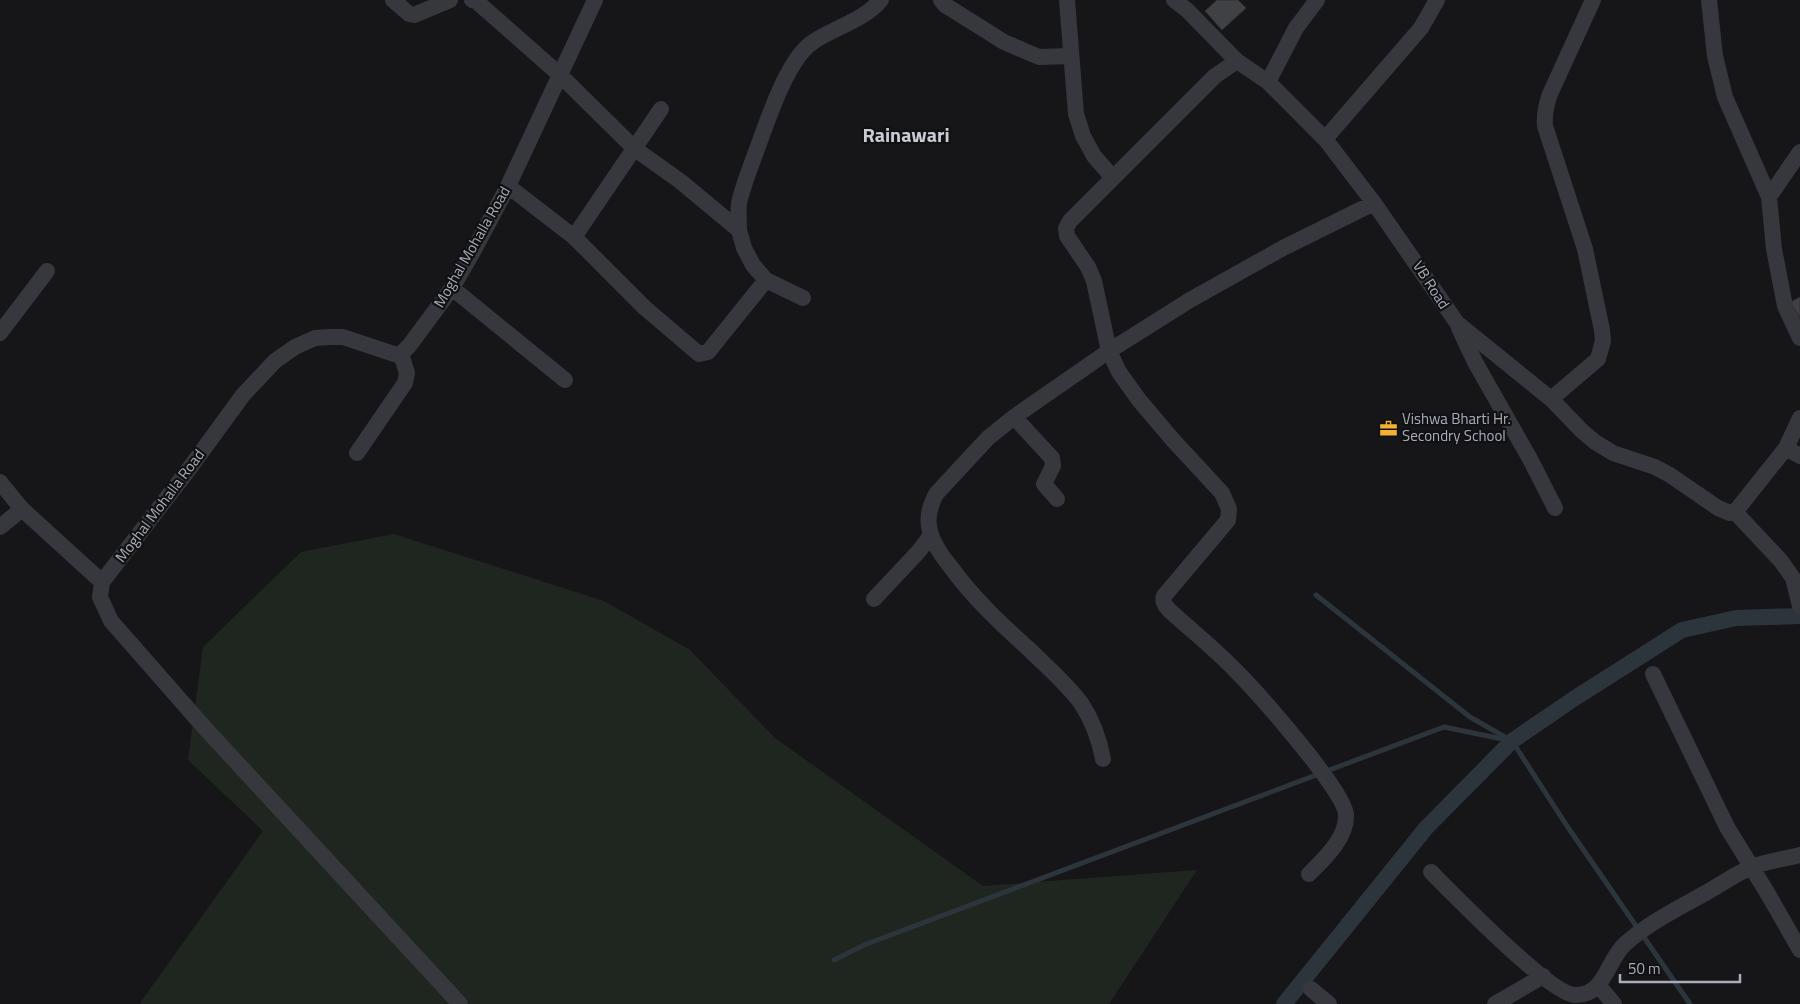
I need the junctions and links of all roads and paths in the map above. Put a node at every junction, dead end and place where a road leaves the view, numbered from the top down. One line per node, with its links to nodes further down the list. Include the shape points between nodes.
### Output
1 (393, 0): 2 (street, via 414,15)
2 (450, 0)
3 (472, 0): 15 (street)
4 (594, 0): 15 (street, Moghal Mohalla Road)
5 (881, 0): 25 (street, via 851,23 812,42 795,63 777,95 751,165 739,204)
6 (941, 0): 13 (street, via 1004,42 1039,57)
7 (1067, 0): 13 (street)
8 (1174, 0): 14 (street, VB Road)
9 (1317, 0): 16 (street, via 1296,28)
10 (1437, 0): 18 (street, via 1421,28)
11 (1593, 0): 37 (street, via 1550,94 1544,116 1585,249 1603,340 1598,359)
12 (1709, 0): 23 (street, via 1715,56 1725,97)
13 (1071, 56): 21 (street, via 1076,114 1083,136 1094,156)
14 (1237, 60): 16 (street, VB Road); 21 (street, via 1216,76)
15 (560, 74): 19 (street); 22 (street, Moghal Mohalla Road)
16 (1268, 82): 18 (street, VB Road)
17 (661, 109): 19 (street)
18 (1325, 140): 24 (street, VB Road)
19 (635, 149): 25 (street); 26 (street)
20 (1800, 152): 23 (street)
21 (1113, 178): 34 (street, via 1066,228 1067,236 1094,281)
22 (508, 186): 26 (street); 29 (street, Moghal Mohalla Road)
23 (1769, 197): 33 (street, via 1774,249 1785,306)
24 (1374, 202): 31 (street, VB Road); 34 (street, via 1190,300)
25 (739, 230): 28 (street, via 753,265)
26 (574, 237): 28 (street, via 645,308 699,354 708,352)
27 (47, 271): 32 (street)
28 (766, 280): 30 (street)
29 (452, 288): 35 (street, Moghal Mohalla Road); 36 (street)
30 (803, 298)
31 (1457, 323): 37 (street, VB Road); 45 (street, via 1474,362)
32 (0, 333)
33 (1800, 338)
34 (1109, 351): 38 (street); 58 (street, via 1139,400 1222,493 1229,509 1228,520 1163,600 1169,610 1236,671 1318,765 1339,797 1346,815 1342,832 1328,854)
35 (401, 354): 41 (street, via 407,373 405,383); 50 (street, Moghal Mohalla Road, via 343,337 330,337 315,338 275,361 243,395)
36 (565, 380)
37 (1551, 399): 47 (street, VB Road, via 1582,431 1613,453 1655,467 1718,508)
38 (1014, 417): 44 (street, via 1052,458 1053,466 1044,484); 49 (street, via 988,438 936,494 929,510)
39 (1800, 418): 40 (street)
40 (1786, 448): 42 (street); 47 (street)
41 (357, 453)
42 (1800, 456)
43 (0, 482): 46 (street)
44 (1057, 499)
45 (1555, 508)
46 (22, 509): 48 (street); 50 (street)
47 (1735, 512): 52 (street, via 1793,578)
48 (0, 527)
49 (931, 535): 51 (street); 54 (street, via 963,584 989,613 1058,676 1080,702 1094,724)
50 (102, 582): 64 (street, via 100,597 111,621 204,727)
51 (874, 599)
52 (1800, 606)
53 (1653, 674): 56 (street, via 1716,807)
54 (1103, 759)
55 (1800, 855): 56 (street)
56 (1752, 867): 59 (street); 61 (street, via 1653,923 1626,943)
57 (1431, 872): 60 (street)
58 (1309, 874)
59 (1800, 950)
60 (1543, 976): 61 (street, via 1574,995 1590,992); 63 (street)
61 (1598, 986): 66 (street)
62 (1311, 989): 65 (street)
63 (1502, 1002)
64 (460, 1004)
65 (1329, 1004)
66 (1614, 1004)

